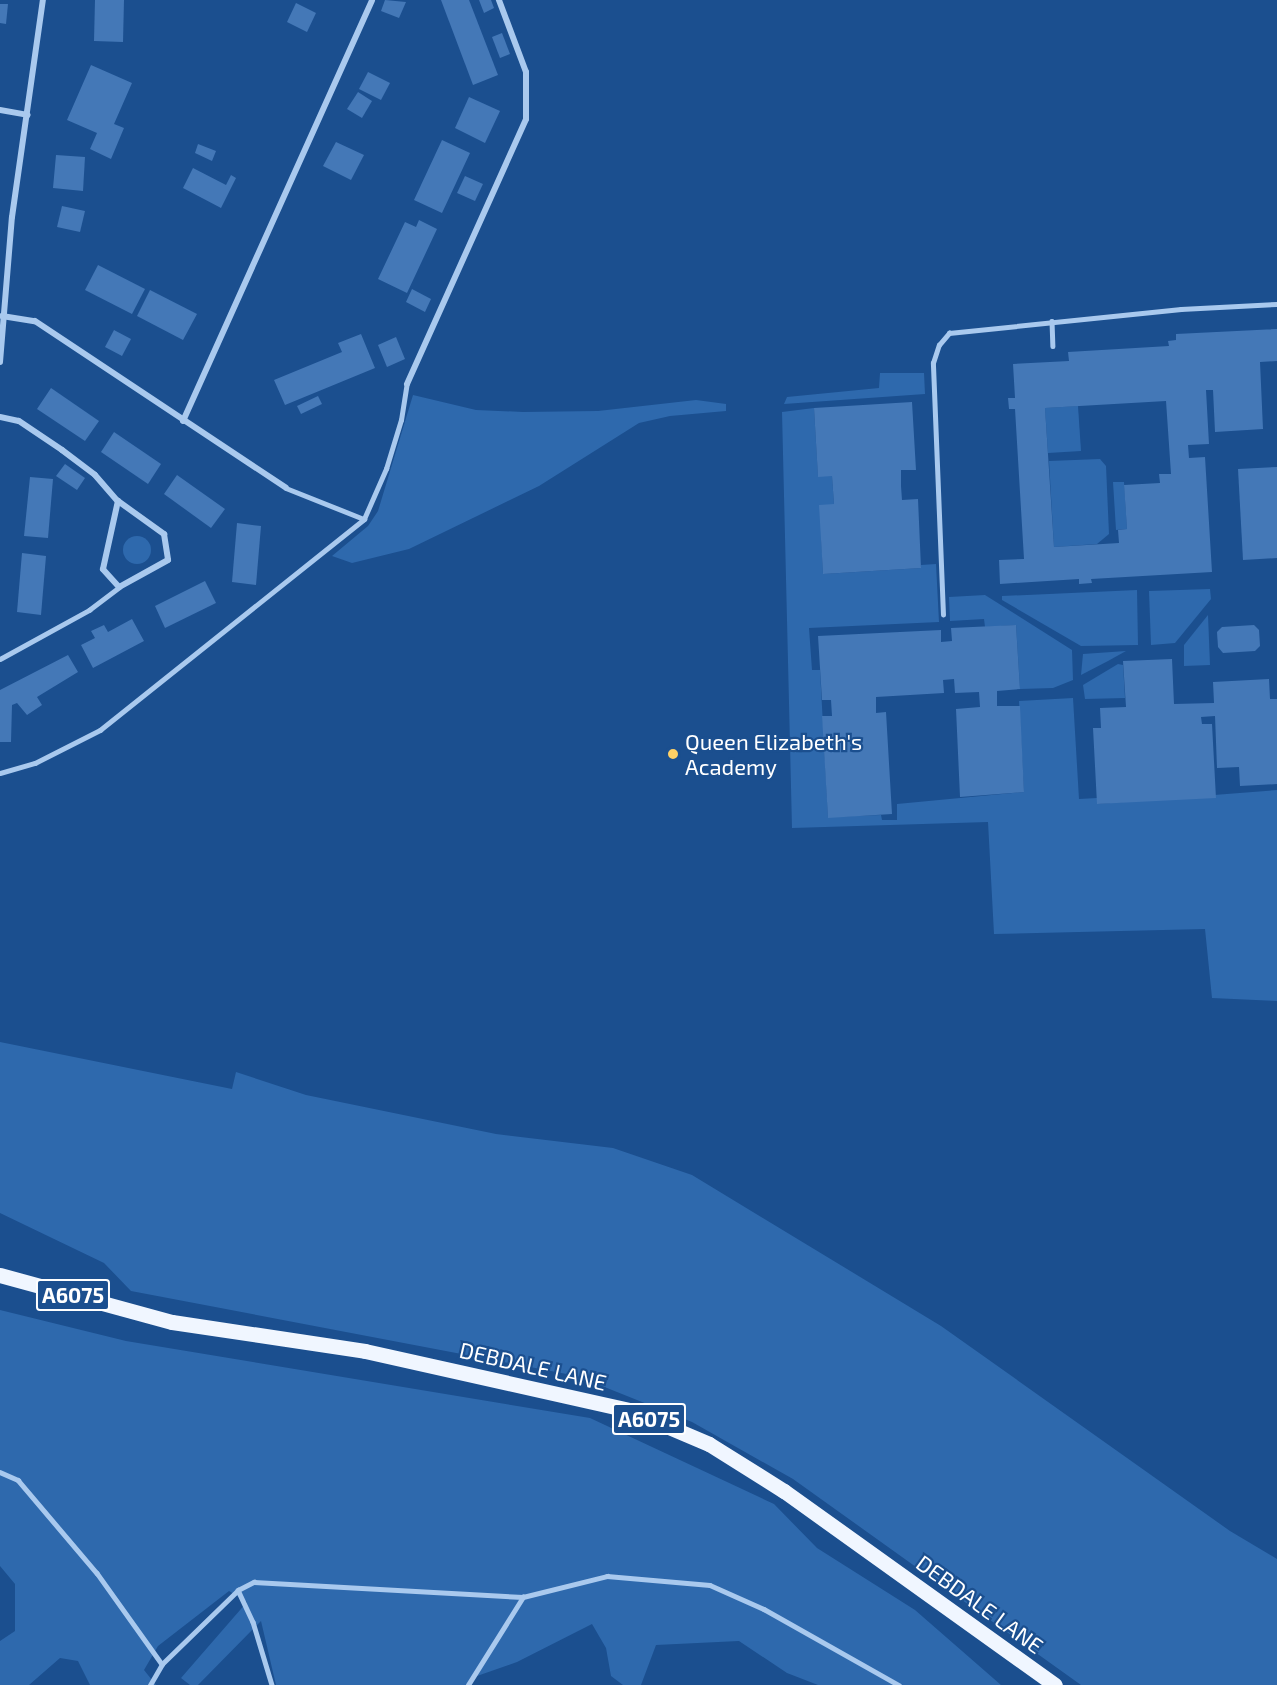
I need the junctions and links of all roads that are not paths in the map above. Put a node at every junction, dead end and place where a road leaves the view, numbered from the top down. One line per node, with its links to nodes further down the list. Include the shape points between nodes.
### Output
1 (43, 0): 5 (street)
2 (372, 0): 13 (street)
3 (499, 0): 11 (street, via 526,72 526,119)
4 (0, 110): 5 (street)
5 (28, 115): 7 (street)
6 (1277, 303): 8 (lane)
7 (2, 316): 10 (street); 13 (street, via 35,321)
8 (1052, 321): 9 (lane); 18 (lane, via 949,333 939,345 933,363)
9 (1053, 346)
10 (0, 362)
11 (407, 384): 16 (lane, via 386,469)
12 (0, 417): 15 (street, via 19,421 62,450 95,475)
13 (183, 421): 14 (street)
14 (286, 488): 16 (lane)
15 (118, 501): 17 (street, via 103,569); 17 (street, via 164,534 168,560)
16 (364, 519): 20 (lane, via 100,730 44,759)
17 (119, 587): 19 (lane, via 89,610)
18 (944, 615)
19 (0, 658)
20 (0, 773)
21 (3, 1274): 30 (main road, DEBDALE LANE / A6075, via 172,1322 365,1351 629,1410 709,1444 784,1491)
22 (0, 1472): 25 (lane, via 18,1480 97,1573)
23 (238, 1590): 24 (lane, via 254,1582); 25 (lane); 27 (lane, via 253,1622)
24 (523, 1597): 28 (lane); 29 (lane, via 607,1576 710,1585 764,1609)
25 (162, 1664): 26 (lane)
26 (150, 1685)
27 (272, 1685)
28 (468, 1685)
29 (899, 1685)
30 (1055, 1685)

